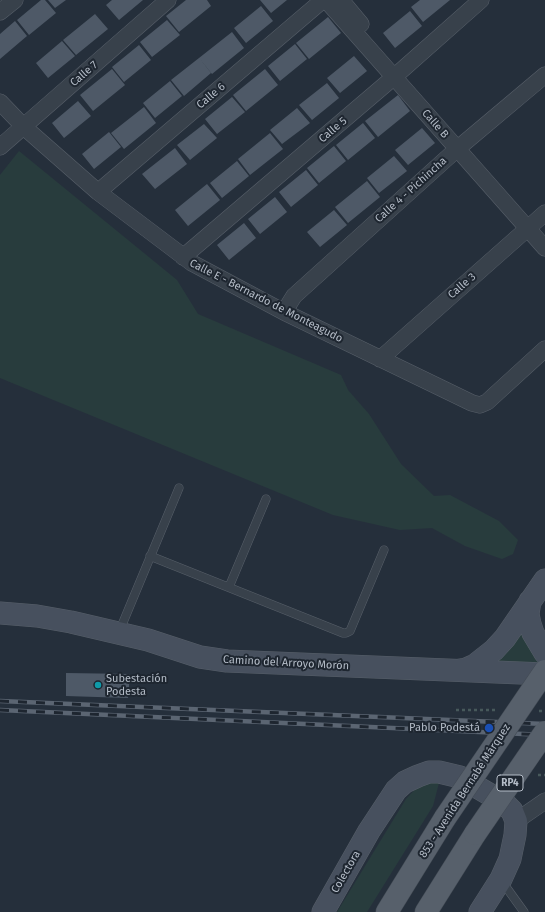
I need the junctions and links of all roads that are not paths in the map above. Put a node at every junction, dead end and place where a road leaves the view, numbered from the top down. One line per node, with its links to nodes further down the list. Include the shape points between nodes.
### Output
1 (15, 0): 6 (street)
2 (168, 0): 10 (street, Calle 7)
3 (325, 0): 7 (street, Calle B); 13 (street, Calle 6)
4 (341, 0): 7 (street, Calle B)
5 (481, 0): 7 (street, Calle 5)
6 (0, 12)
7 (397, 74): 11 (street, Calle B); 17 (street, Calle 5)
8 (545, 75): 11 (street, Calle 4 - Pichincha)
9 (0, 102): 10 (street, Calle E - Bernardo de Monteagudo)
10 (24, 127): 12 (street, Calle 7); 13 (street, Calle E - Bernardo de Monteagudo)
11 (460, 146): 14 (street, Calle B); 18 (street, Calle 4 - Pichincha, via 294,296)
12 (0, 147)
13 (98, 192): 17 (street, Calle E - Bernardo de Monteagudo)
14 (536, 221): 15 (street, Calle B); 16 (street, Calle B); 20 (street, Calle 3)
15 (545, 235)
16 (545, 248)
17 (183, 257): 18 (street, Calle E - Bernardo de Monteagudo)
18 (284, 312): 20 (street, Calle E - Bernardo de Monteagudo)
19 (545, 349): 20 (street, Calle E - Bernardo de Monteagudo, via 487,402 480,405)
20 (380, 359)
21 (179, 488): 24 (lane)
22 (266, 499): 26 (lane)
23 (384, 550): 26 (lane, via 350,631 346,633)
24 (150, 556): 26 (lane); 29 (lane)
25 (545, 580): 27 (street)
26 (229, 588)
27 (530, 601): 30 (street, via 530,624); 31 (street, Camino del Arroyo Morón, via 494,650 475,665)
28 (0, 613): 29 (street, Camino del Arroyo Morón, via 37,616)
29 (119, 633): 31 (street, Camino del Arroyo Morón, via 200,657 227,662)
30 (545, 653)
31 (457, 670): 33 (street, Camino del Arroyo Morón)
32 (545, 670): 39 (main road, 853 - Avenida Bernabé Márquez, bridge, via 445,818)
33 (545, 674)
34 (545, 732): 40 (main road, RP4, bridge, via 475,834)
35 (545, 802): 36 (street)
36 (516, 821): 37 (street, via 513,848); 38 (street, Colectora, via 504,803 460,776 429,772 405,782 396,790 369,831)
37 (501, 879): 41 (street); 42 (lane)
38 (322, 912)
39 (387, 912)
40 (426, 912)
41 (480, 912)
42 (524, 912)

